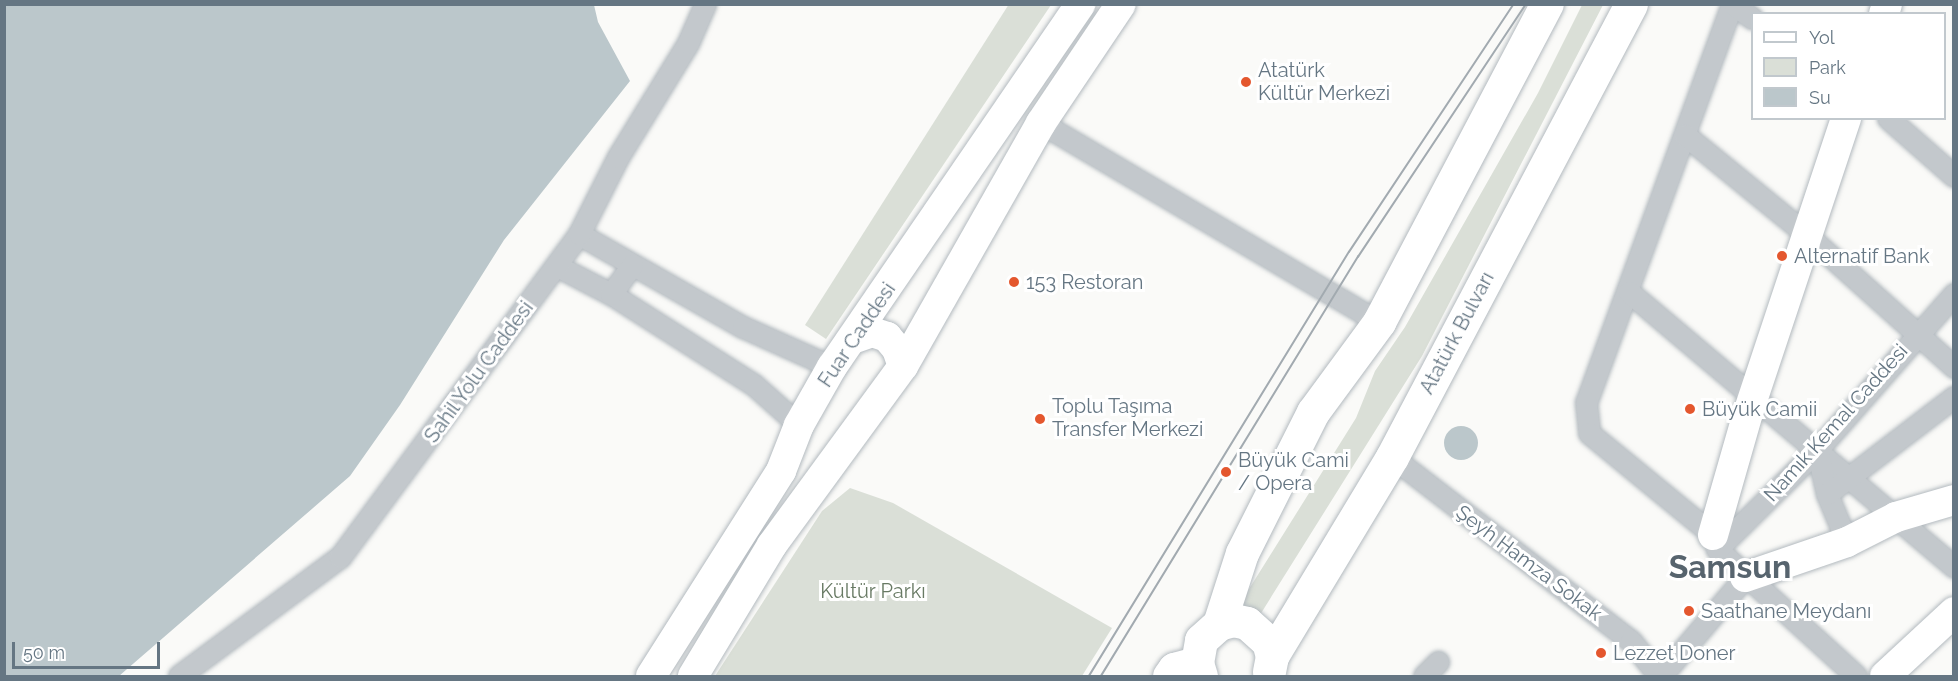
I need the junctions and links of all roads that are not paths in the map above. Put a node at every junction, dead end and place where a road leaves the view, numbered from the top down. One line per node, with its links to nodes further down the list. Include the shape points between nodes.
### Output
1 (705, 4): 13 (street, Sahil Yolu Caddesi, via 688,43 618,157)
2 (1081, 4): 22 (main road, Fuar Caddesi)
3 (1121, 4): 10 (main road)
4 (1547, 4): 20 (main road)
5 (1631, 4): 31 (main road, Atatürk Bulvarı)
6 (1733, 5): 7 (street); 11 (street)
7 (1751, 17)
8 (1845, 120): 14 (main road)
9 (1890, 120): 12 (street)
10 (1041, 123): 20 (street); 23 (main road)
11 (1685, 135): 14 (street); 17 (street)
12 (1953, 176)
13 (579, 234): 15 (street); 16 (street, Sahil Yolu Caddesi)
14 (1807, 235): 21 (street); 26 (main road)
15 (632, 265): 18 (street); 25 (street, via 755,334)
16 (557, 266): 18 (street); 44 (street, Sahil Yolu Caddesi, via 340,556)
17 (1629, 292): 26 (street); 36 (street, via 1586,402 1589,433)
18 (611, 294): 28 (street, via 753,384)
19 (1953, 294): 21 (street, Namık Kemal Caddesi)
20 (1379, 322): 41 (main road, via 1313,412 1242,553)
21 (1917, 334): 24 (street); 30 (street, Namık Kemal Caddesi)
22 (855, 338): 23 (main road, via 872,332 887,338 897,349); 25 (main road, Fuar Caddesi)
23 (903, 366): 29 (main road)
24 (1953, 367)
25 (832, 368): 28 (main road, Fuar Caddesi)
26 (1754, 395): 30 (street); 36 (main road)
27 (1953, 397): 32 (street)
28 (799, 424): 29 (main road, via 819,446); 45 (main road, Fuar Caddesi, via 781,471)
29 (845, 449): 46 (main road, via 772,545)
30 (1817, 450): 32 (street); 33 (street); 36 (street, Namık Kemal Caddesi)
31 (1392, 457): 42 (main road, Atatürk Bulvarı); 47 (street, Şeyh Hamza Sokak, via 1631,641)
32 (1851, 478): 33 (street); 35 (street)
33 (1827, 494): 37 (street)
34 (1953, 500): 35 (main road)
35 (1896, 517): 37 (main road); 38 (street)
36 (1715, 542): 39 (street)
37 (1846, 542): 39 (main road)
38 (1953, 567)
39 (1745, 577): 47 (street); 48 (street)
40 (1953, 612): 49 (main road)
41 (1219, 624): 42 (main road, via 1247,623 1260,630); 43 (main road, via 1201,640)
42 (1273, 668)
43 (1189, 672)
44 (179, 676)
45 (651, 676)
46 (693, 676)
47 (1660, 676)
48 (1856, 676)
49 (1884, 676)

